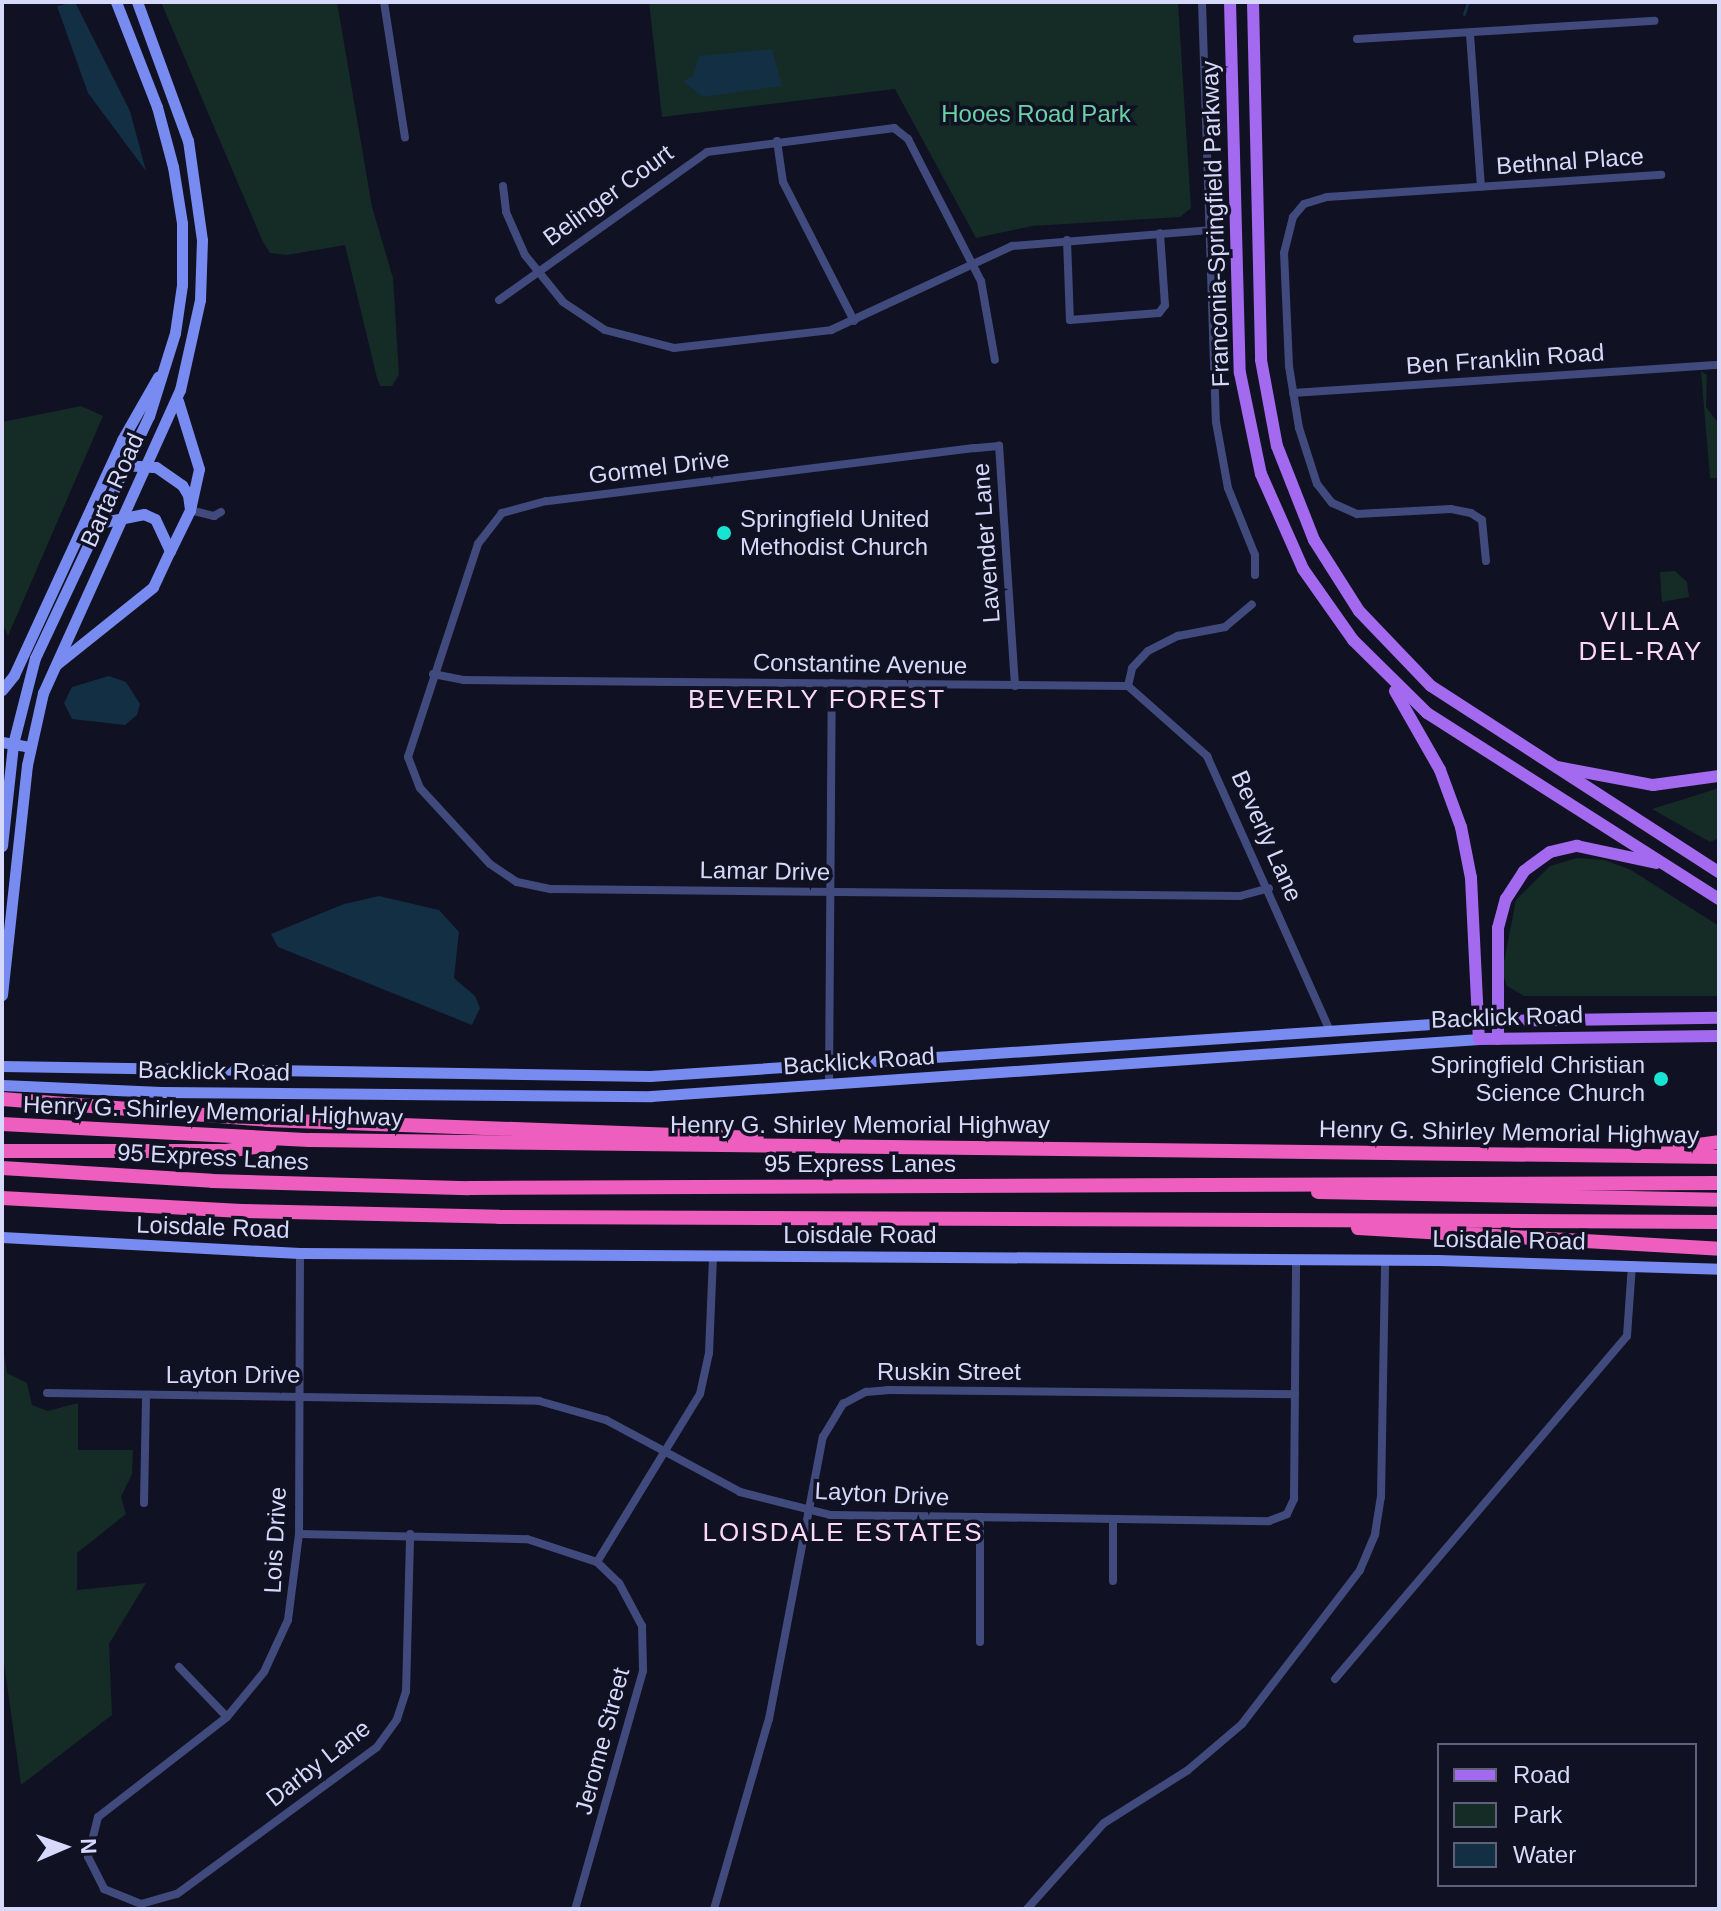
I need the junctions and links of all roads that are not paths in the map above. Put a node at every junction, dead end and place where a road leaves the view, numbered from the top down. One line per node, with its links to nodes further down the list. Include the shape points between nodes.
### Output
1 (116, 2): 24 (main road, Barta Road, via 157,107 182,223 182,285)
2 (137, 2): 26 (main road, Barta Road, via 180,116 197,184 200,300)
3 (384, 2): 10 (street)
4 (1202, 2): 15 (street)
5 (1230, 2): 42 (main road, Franconia-Springfield Parkway, via 1237,339 1250,432 1270,499 1303,569 1342,627)
6 (1253, 2): 51 (main road, Franconia-Springfield Parkway, via 1261,360 1272,428 1293,493 1339,584 1392,650 1457,706)
7 (1654, 21): 8 (street)
8 (1470, 34): 9 (street); 14 (street, Bethnal Place)
9 (1357, 39)
10 (405, 137)
11 (777, 141): 18 (street, Belinger Court, via 894,128 908,139); 19 (street, Belinger Court, via 723,148 690,160); 21 (street, via 783,182)
12 (1661, 175): 14 (street, Bethnal Place)
13 (503, 186): 19 (street, via 512,228)
14 (1481, 187): 25 (street, Bethnal Place, via 1314,199 1293,217 1284,253)
15 (1212, 230): 16 (street); 36 (street, via 1218,443 1228,488 1255,555)
16 (1160, 233): 17 (street); 17 (street, via 1165,305 1159,313 1070,320)
17 (1067, 240): 18 (street, via 1012,246)
18 (972, 261): 21 (street); 22 (street, via 990,310)
19 (537, 272): 20 (street, Belinger Court); 21 (street, via 580,315 625,338 661,346 766,340)
20 (499, 300)
21 (854, 321)
22 (995, 360)
23 (1719, 365): 25 (street, Ben Franklin Road)
24 (166, 367): 28 (main road, Barta Road); 38 (main road, via 122,440)
25 (1293, 393): 35 (street, Bethnal Place, via 1313,475 1332,503 1357,514 1451,509 1482,520)
26 (178, 397): 29 (main road, Barta Road); 30 (main road, via 178,413 199,469)
27 (999, 446): 40 (street, Gormel Drive, via 512,508 483,533); 44 (street, Lavender Lane)
28 (125, 465): 29 (main road); 33 (main road, Barta Road)
29 (148, 465): 30 (main road, via 182,485); 32 (main road, Barta Road)
30 (190, 510): 31 (street, via 214,516); 34 (main road)
31 (221, 512)
32 (126, 514): 33 (main road); 34 (main road, via 155,519); 39 (main road, Barta Road)
33 (99, 523): 41 (main road, Barta Road)
34 (170, 551): 39 (main road, via 153,587)
35 (1486, 561)
36 (1255, 575)
37 (1252, 604): 45 (street, via 1225,627 1178,636 1148,651 1132,668)
38 (32, 635): 41 (main road); 46 (main road)
39 (53, 667): 48 (main road, Barta Road)
40 (433, 674): 43 (street, Constantine Avenue, via 464,680); 57 (street, Lamar Drive, via 410,740 411,773 481,855 508,877 551,889)
41 (31, 676): 47 (main road, Barta Road)
42 (1388, 678): 54 (main road, Franconia-Springfield Parkway, via 1455,734); 62 (main road, via 1440,770 1461,827 1471,886)
43 (832, 683): 44 (street, Constantine Avenue); 57 (street)
44 (1015, 686): 45 (street, Constantine Avenue)
45 (1128, 686): 56 (street, Beverly Lane, via 1207,756)
46 (2, 690)
47 (7, 743): 48 (main road); 49 (main road, Barta Road)
48 (30, 747): 50 (main road, Barta Road)
49 (6, 761): 50 (main road); 53 (main road, Barta Road)
50 (27, 765): 59 (main road, Barta Road)
51 (1549, 766): 52 (main road, via 1653,785); 55 (main road, Franconia-Springfield Parkway)
52 (1719, 776)
53 (2, 846)
54 (1667, 866): 58 (main road, Franconia-Springfield Parkway); 63 (main road, via 1577,846 1550,852 1530,865 1500,917)
55 (1719, 872)
56 (1269, 888): 57 (street, Lamar Drive, via 1240,896); 64 (street, Beverly Lane)
57 (830, 892): 70 (street)
58 (1719, 899)
59 (2, 995)
60 (1700, 1018): 61 (main road, Backlick Road); 63 (main road, Backlick Road); 65 (main road)
61 (1719, 1018)
62 (1477, 1021): 63 (main road, Backlick Road); 64 (main road, Backlick Road); 67 (main road)
63 (1497, 1021): 68 (main road)
64 (1330, 1031): 70 (main road, Backlick Road)
65 (1700, 1036): 66 (main road, Backlick Road); 68 (main road, Backlick Road)
66 (1719, 1036)
67 (1479, 1039): 68 (main road, Backlick Road); 71 (main road, Backlick Road)
68 (1498, 1039)
69 (2, 1066): 70 (main road, Backlick Road, via 575,1076)
70 (829, 1066): 71 (street)
71 (829, 1085): 72 (main road, Backlick Road, via 592,1097)
72 (3, 1095): 76 (highway, via 267,1120 715,1134)
73 (2, 1124): 74 (highway, Henry G. Shirley Memorial Highway)
74 (310, 1140): 76 (highway, Henry G. Shirley Memorial Highway); 77 (highway, via 226,1151)
75 (1719, 1142): 78 (highway)
76 (833, 1146): 78 (highway, Henry G. Shirley Memorial Highway)
77 (2, 1151)
78 (1629, 1155): 79 (highway, Henry G. Shirley Memorial Highway)
79 (1719, 1157)
80 (2, 1168): 82 (highway, 95 Express Lanes, via 423,1187)
81 (1719, 1183): 82 (highway, 95 Express Lanes)
82 (1262, 1185): 84 (highway, via 1339,1194)
83 (2, 1198): 85 (highway, via 324,1214)
84 (1719, 1200)
85 (1306, 1221): 86 (highway); 88 (highway, via 1406,1234)
86 (1719, 1222)
87 (2, 1237): 89 (main road, Loisdale Road)
88 (1719, 1249)
89 (300, 1253): 90 (main road, Loisdale Road); 98 (street, Lois Drive)
90 (713, 1256): 91 (main road, Loisdale Road); 99 (street, via 706,1373 691,1414)
91 (1296, 1260): 92 (main road, Loisdale Road); 96 (street, Layton Drive)
92 (1385, 1260): 93 (main road, Loisdale Road); 115 (street, via 1381,1497 1375,1534 1360,1570 1242,1724 1188,1770 1104,1823)
93 (1632, 1265): 94 (main road, Loisdale Road); 110 (street, via 1627,1336)
94 (1719, 1269)
95 (47, 1393): 97 (street, Layton Drive)
96 (1295, 1394): 101 (street, Ruskin Street, via 866,1392 843,1404 828,1424); 103 (street, Layton Drive, via 1294,1499 1283,1517)
97 (146, 1395): 98 (street, Layton Drive); 100 (street)
98 (299, 1395): 99 (street, Layton Drive, via 539,1401 606,1420); 104 (street, Lois Drive)
99 (667, 1454): 101 (street, Layton Drive, via 740,1492); 106 (street)
100 (144, 1503)
101 (809, 1511): 102 (street, Layton Drive, via 859,1518); 114 (street, Ruskin Street, via 769,1719)
102 (980, 1519): 103 (street, Layton Drive); 108 (street)
103 (1113, 1520): 107 (street)
104 (299, 1534): 105 (street); 111 (street, Lois Drive, via 293,1600 282,1636 256,1684)
105 (410, 1534): 106 (street, via 527,1539); 112 (street, Darby Lane, via 406,1692 397,1719 377,1747 164,1901 134,1904)
106 (597, 1562): 113 (street, Jerome Street, via 630,1599 642,1626 645,1656)
107 (1113, 1581)
108 (980, 1642)
109 (179, 1667): 111 (street)
110 (1335, 1679)
111 (227, 1717): 112 (street, Lois Drive, via 98,1817 88,1857)
112 (100, 1885)
113 (575, 1909)
114 (714, 1909)
115 (1027, 1909)

